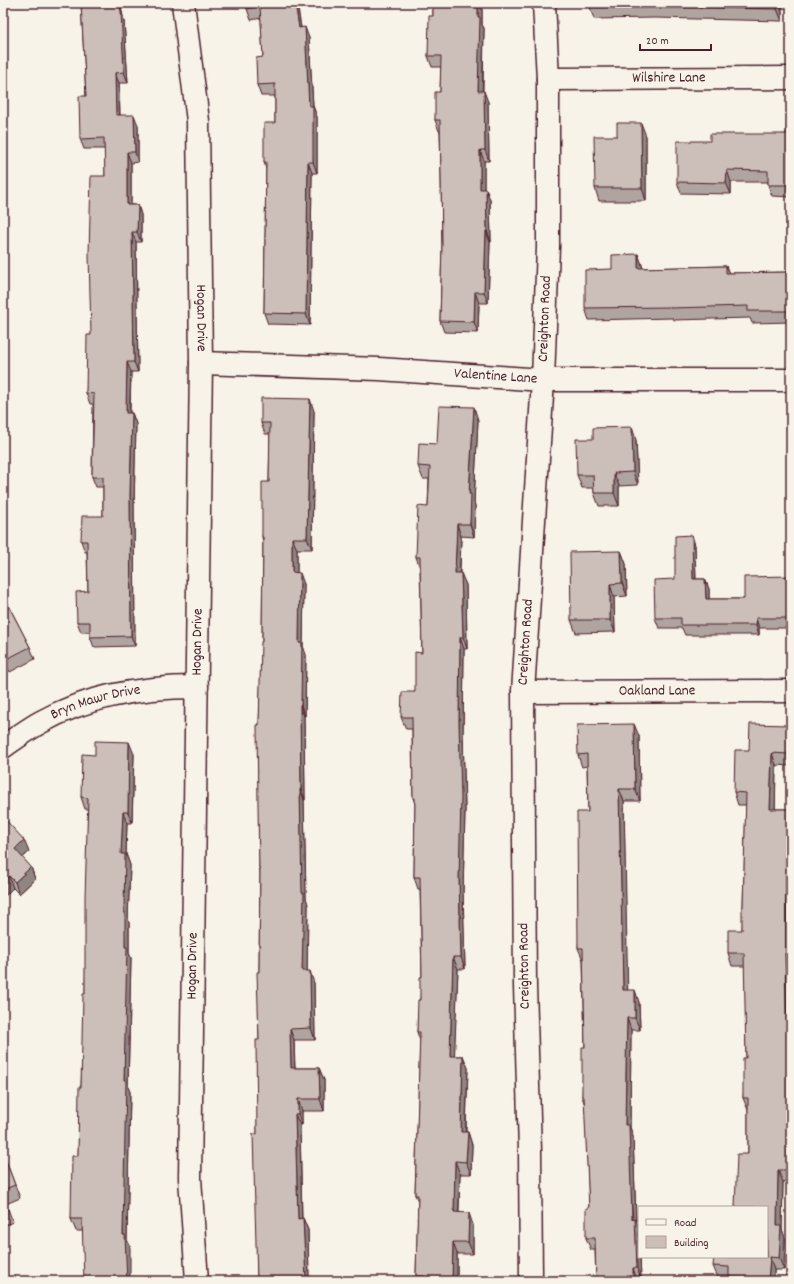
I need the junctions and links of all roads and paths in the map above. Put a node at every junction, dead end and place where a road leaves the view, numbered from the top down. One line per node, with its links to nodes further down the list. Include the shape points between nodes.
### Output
1 (183, 3): 5 (street, Hogan Drive, via 198,122)
2 (544, 3): 4 (street, Creighton Road)
3 (791, 78): 4 (street, Wilshire Lane)
4 (548, 79): 6 (street, Creighton Road, via 548,247)
5 (201, 363): 6 (street, Valentine Lane, via 379,369); 8 (street, Hogan Drive)
6 (543, 380): 7 (street, Valentine Lane); 10 (street, Creighton Road)
7 (791, 380)
8 (197, 687): 11 (street, Bryn Mawr Drive, via 135,691 92,700 41,722); 12 (street, Hogan Drive, via 190,1178)
9 (791, 691): 10 (street, Oakland Lane)
10 (523, 692): 13 (street, Creighton Road, via 525,986)
11 (3, 748)
12 (197, 1281)
13 (532, 1281)

